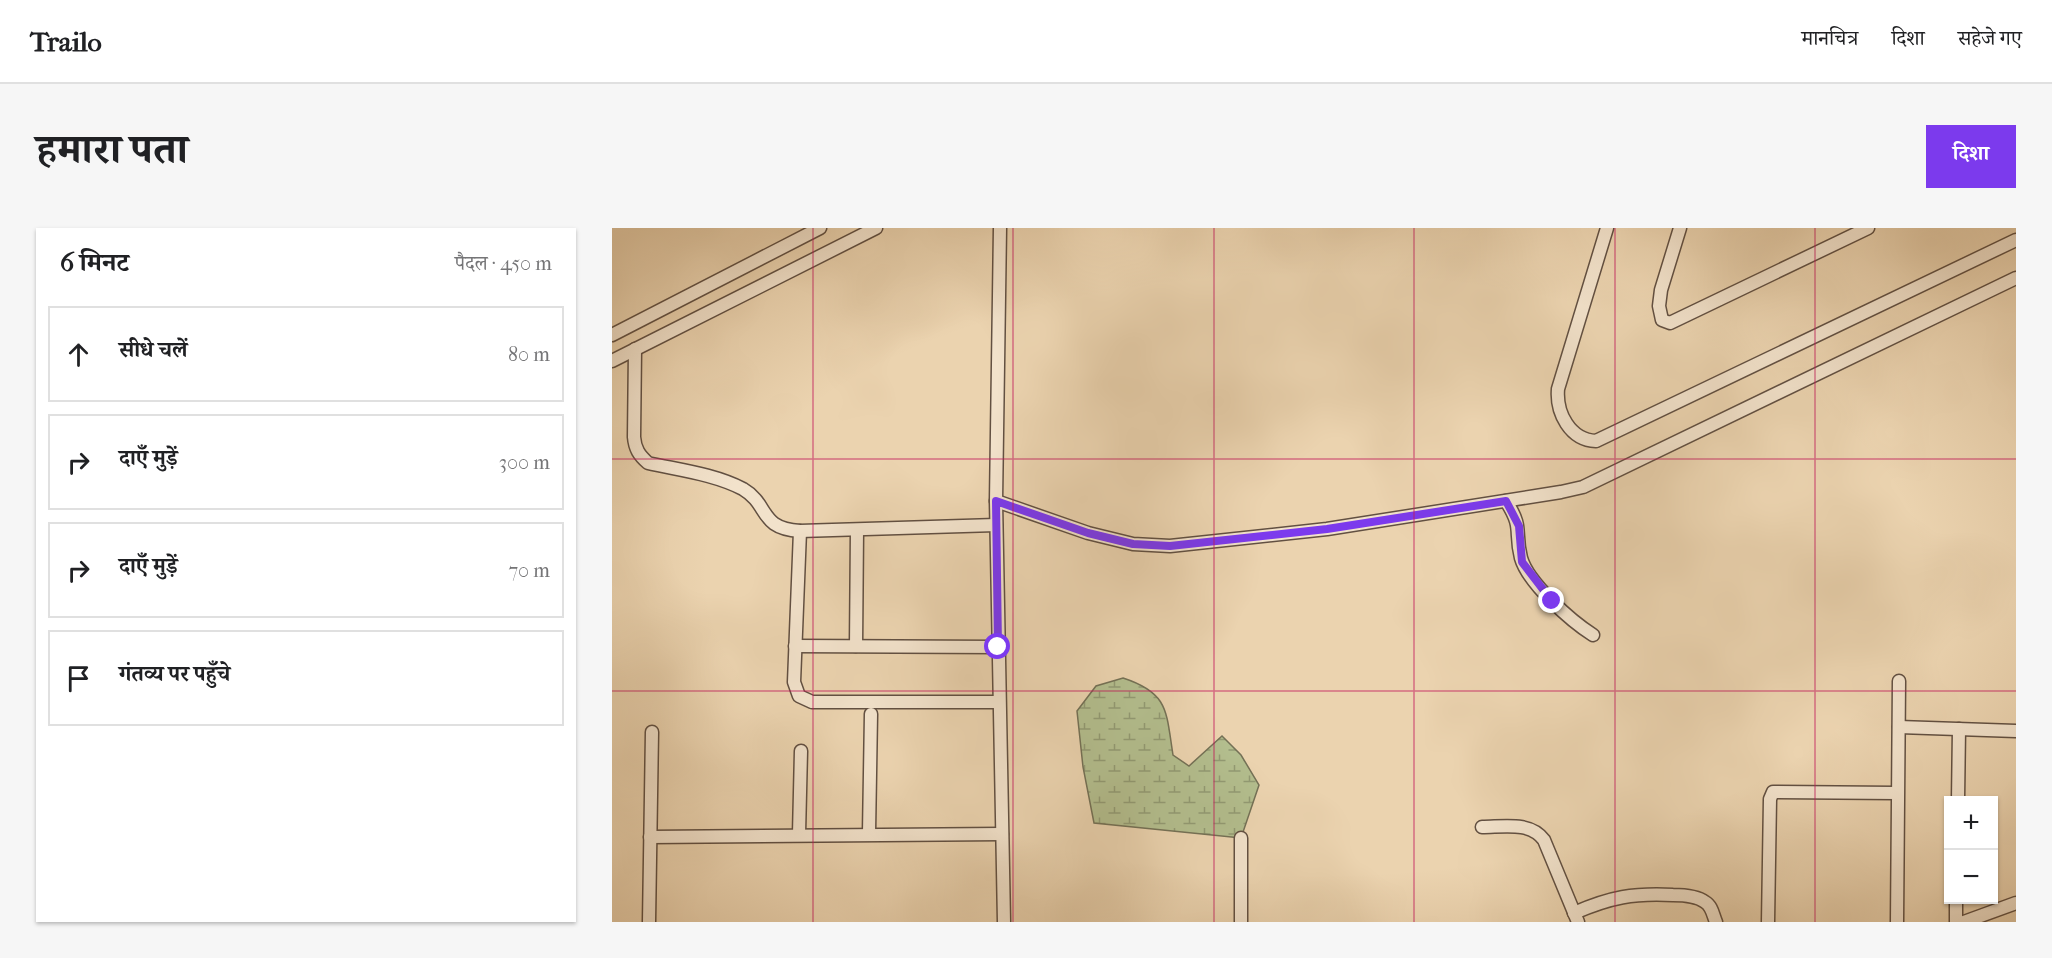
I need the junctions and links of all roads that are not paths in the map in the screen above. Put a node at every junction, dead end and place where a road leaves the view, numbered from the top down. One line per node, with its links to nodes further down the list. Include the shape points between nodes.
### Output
1 (819, 228): 9 (street)
2 (876, 228): 10 (street)
3 (1000, 228): 12 (street)
4 (1607, 228): 7 (street, via 1558,389 1559,409 1570,429 1586,440 1596,441)
5 (1680, 228): 6 (street, via 1659,306 1662,320 1670,323)
6 (1868, 228)
7 (2016, 240)
8 (2016, 278): 13 (street, via 1583,487)
9 (612, 335)
10 (635, 349): 11 (street); 16 (street, via 634,437 642,458 744,490 774,526)
11 (612, 361)
12 (996, 501): 13 (street, via 1088,533 1133,544 1170,546 1327,529); 14 (street)
13 (1506, 501): 17 (street, via 1519,526 1525,567 1564,614)
14 (996, 525): 15 (street); 20 (street)
15 (857, 530): 16 (street); 19 (street)
16 (800, 531): 18 (street)
17 (1593, 635)
18 (795, 646): 19 (street); 22 (street, via 795,691 812,702)
19 (856, 646): 20 (street)
20 (998, 647): 22 (street)
21 (1899, 681): 24 (street)
22 (999, 702): 34 (street)
23 (870, 714): 33 (street)
24 (1899, 727): 25 (street); 29 (street)
25 (1959, 729): 26 (street); 30 (street)
26 (2016, 731)
27 (652, 732): 35 (street)
28 (801, 751): 32 (street)
29 (1896, 793): 44 (street, via 1773,792); 45 (street)
30 (1958, 796)
31 (1482, 826): 39 (street, via 1537,831)
32 (799, 834): 33 (street); 35 (street)
33 (869, 834): 34 (street)
34 (1002, 834): 41 (street)
35 (650, 837): 40 (street)
36 (1241, 838): 42 (street)
37 (2016, 903): 47 (street)
38 (1956, 904): 46 (street)
39 (1576, 917): 43 (street, via 1622,895 1638,893 1682,895 1705,902)
40 (649, 922)
41 (1004, 922)
42 (1241, 922)
43 (1716, 922)
44 (1768, 922)
45 (1897, 922)
46 (1956, 922)
47 (1964, 922)

